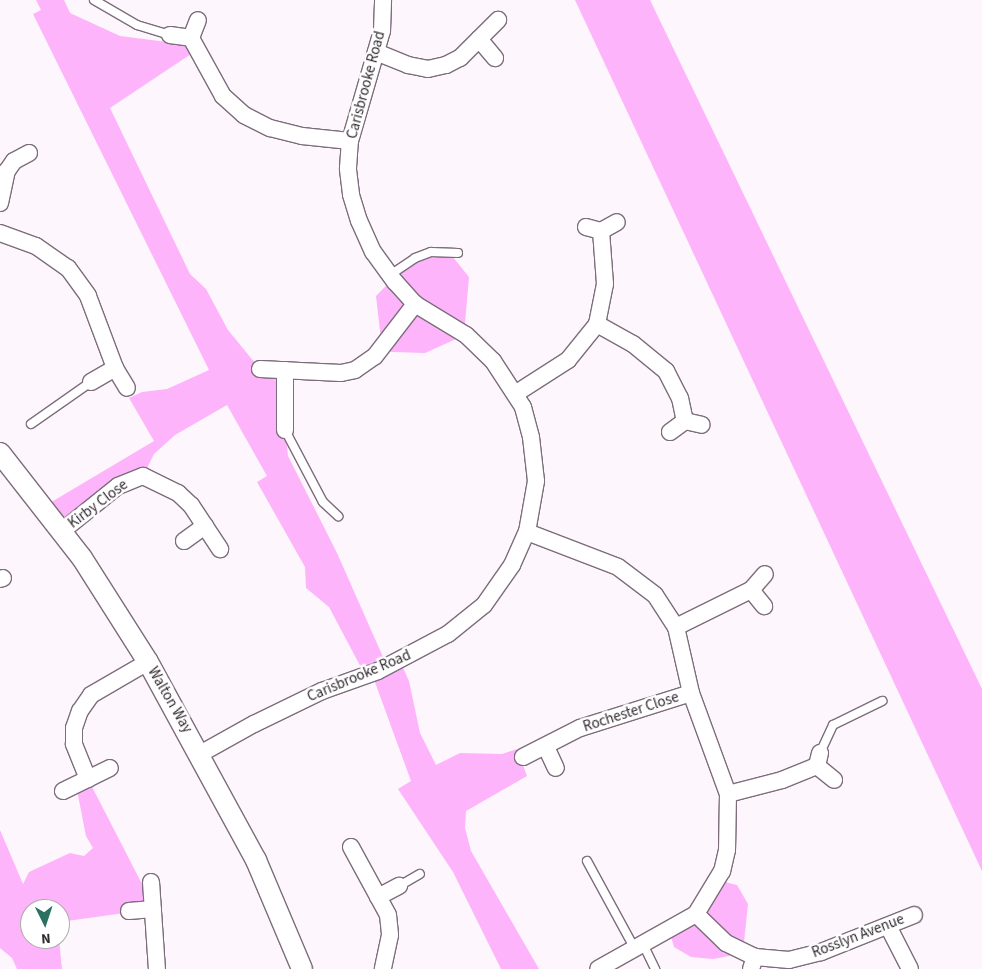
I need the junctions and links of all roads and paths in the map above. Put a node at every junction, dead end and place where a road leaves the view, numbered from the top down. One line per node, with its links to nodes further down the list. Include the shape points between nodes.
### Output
1 (94, 0): 5 (lane, via 136,25)
2 (382, 0): 8 (street, Carisbrooke Road, via 382,31)
3 (198, 20): 6 (street)
4 (498, 20): 7 (street)
5 (170, 34): 6 (street)
6 (191, 38): 10 (street, via 223,96 244,115 270,128 302,136)
7 (479, 39): 8 (street, via 460,58 428,69); 9 (street)
8 (376, 52): 10 (street, Carisbrooke Road)
9 (496, 58)
10 (350, 141): 16 (street, Carisbrooke Road, via 348,168 359,221 373,252)
11 (28, 153): 12 (street, via 14,160 7,170)
12 (0, 203)
13 (617, 222): 18 (street, via 593,229 605,284)
14 (0, 233): 19 (street, via 36,246 68,268 88,296)
15 (458, 253): 16 (lane, via 431,252 415,258)
16 (390, 275): 17 (street, Carisbrooke Road)
17 (416, 304): 21 (street, via 375,356 355,370 341,373); 24 (street, Carisbrooke Road, via 466,336 494,361)
18 (597, 324): 24 (street, via 568,360); 25 (street, via 633,344 666,371 680,398)
19 (115, 368): 22 (street); 23 (street)
20 (260, 369): 21 (street)
21 (285, 370): 28 (street)
22 (91, 382): 26 (lane)
23 (127, 388)
24 (515, 394): 34 (street, Carisbrooke Road, via 523,407 531,436 536,481)
25 (685, 421): 27 (street); 29 (street)
26 (31, 424)
27 (702, 425)
28 (286, 430): 31 (lane, via 323,502)
29 (670, 432)
30 (0, 453): 33 (street, Walton Way)
31 (338, 516)
32 (205, 526): 33 (street, Kirby Close, via 178,493 144,476 118,486); 35 (street); 36 (street, Kirby Close)
33 (62, 531): 41 (street, Walton Way)
34 (527, 532): 40 (street, via 618,567 655,595); 45 (street, Carisbrooke Road, via 512,564 484,605 448,634 378,671 322,691)
35 (184, 541)
36 (220, 548)
37 (765, 574): 38 (street)
38 (751, 590): 39 (street); 40 (street)
39 (764, 606)
40 (676, 627): 42 (street)
41 (148, 662): 45 (street, Walton Way); 50 (street, via 91,695 80,711 74,728 74,744)
42 (691, 693): 44 (street, Rochester Close, via 609,717); 53 (street)
43 (882, 700): 47 (lane, via 832,725)
44 (546, 746): 46 (street, Rochester Close); 49 (street)
45 (200, 754): 69 (street, Walton Way, via 256,860)
46 (523, 757)
47 (819, 759): 51 (street); 53 (street, via 782,780)
48 (110, 768): 50 (street)
49 (556, 768)
50 (88, 779): 52 (street)
51 (834, 780)
52 (63, 791)
53 (728, 794): 62 (street, via 727,850 722,871)
54 (351, 846): 59 (street)
55 (587, 861): 65 (lane)
56 (420, 874): 58 (lane)
57 (151, 882): 60 (street)
58 (399, 886): 59 (street)
59 (378, 897): 70 (street, via 388,915 390,935)
60 (152, 909): 61 (street); 68 (street)
61 (129, 911)
62 (696, 914): 65 (street); 66 (street)
63 (914, 915): 64 (street, Rosslyn Avenue)
64 (888, 926): 66 (street, Rosslyn Avenue, via 821,952 789,960); 72 (street)
65 (639, 946): 67 (street); 71 (lane)
66 (753, 963)
67 (609, 967)
68 (157, 969)
69 (302, 969)
70 (383, 969)
71 (655, 969)
72 (910, 969)

